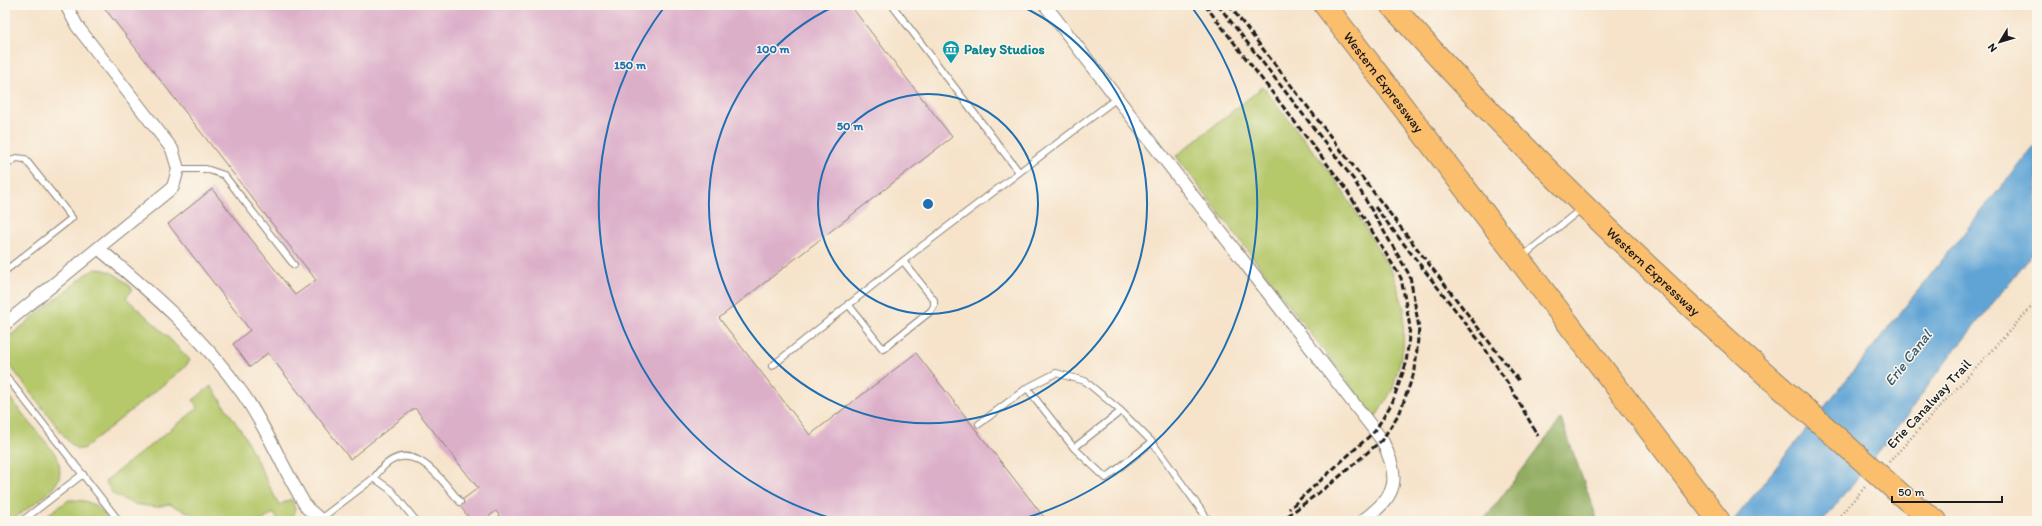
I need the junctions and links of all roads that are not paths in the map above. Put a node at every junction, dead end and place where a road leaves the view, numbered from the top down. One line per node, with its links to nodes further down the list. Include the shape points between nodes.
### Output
1 (66, 5): 8 (street, via 77,26 172,149)
2 (892, 5): 9 (lane)
3 (1045, 5): 6 (street)
4 (1325, 5): 12 (highway, Western Expressway)
5 (1391, 5): 10 (highway, Western Expressway, via 1459,80)
6 (1117, 98): 9 (lane); 34 (street, via 1382,440 1390,456 1395,476 1391,493 1378,510)
7 (5, 166): 15 (lane, via 16,158 25,159 72,218)
8 (178, 169): 11 (street, via 173,187); 14 (lane, via 206,169 224,176)
9 (1019, 172): 13 (lane)
10 (1583, 207): 12 (lane); 27 (highway, Western Expressway, bridge)
11 (98, 248): 17 (street); 31 (street, via 153,293 192,331 221,365 248,402 303,502)
12 (1519, 259): 35 (highway, Western Expressway)
13 (903, 261): 16 (lane); 16 (lane, via 934,300 934,306 883,349)
14 (294, 265)
15 (5, 271)
16 (848, 304): 18 (lane)
17 (5, 324)
18 (772, 366)
19 (5, 375): 25 (lane)
20 (1027, 388): 21 (lane, via 1056,373 1085,380); 22 (lane); 24 (lane)
21 (1120, 411): 23 (lane); 24 (lane)
22 (979, 424)
23 (1152, 442): 24 (lane, via 1106,478); 33 (lane)
24 (1074, 448)
25 (83, 474): 29 (lane); 30 (lane)
26 (374, 478): 28 (lane, via 380,468 389,461 407,457 431,467); 31 (lane); 32 (lane, via 391,490)
27 (1907, 500): 36 (highway, Western Expressway); 37 (highway)
28 (460, 502)
29 (22, 521)
30 (120, 521)
31 (319, 521)
32 (416, 521)
33 (1209, 521)
34 (1362, 521)
35 (1719, 521)
36 (1931, 521)
37 (1936, 521)

